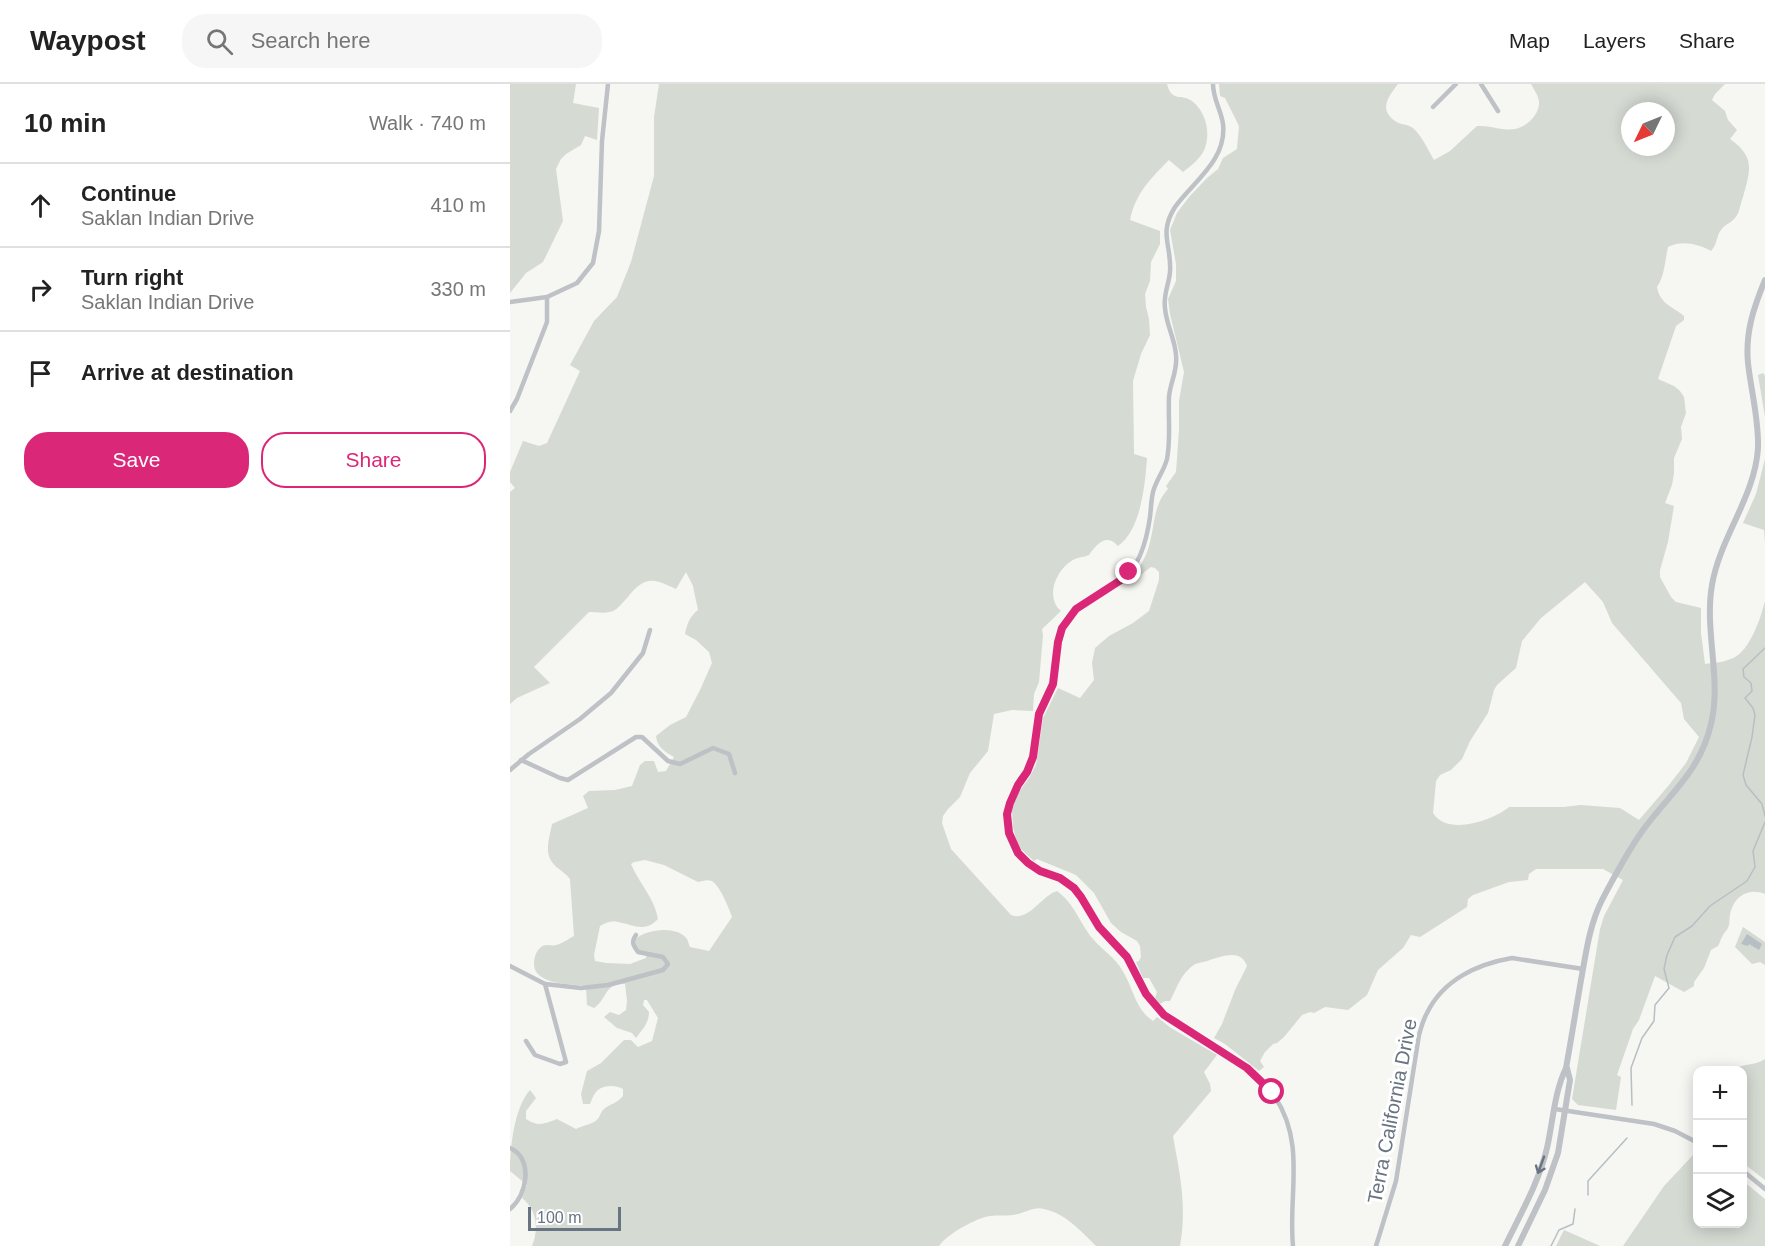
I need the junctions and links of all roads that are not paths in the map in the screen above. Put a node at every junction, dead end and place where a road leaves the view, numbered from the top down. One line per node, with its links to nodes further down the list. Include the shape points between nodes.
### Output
1 (608, 84): 8 (street, via 599,231 593,263 577,283)
2 (1213, 84): 28 (street, via 1223,128 1221,147 1209,168 1175,207 1166,229 1170,267 1164,301 1177,359 1169,396 1167,456 1153,493 1146,537 1133,568 1124,578 1076,609 1062,628 1053,684 1039,714 1033,757 1013,793 1007,824 1023,859 1066,882 1081,897 1099,927 1127,957 1146,994 1160,1010 1247,1068 1276,1098 1293,1145)
3 (1456, 84): 5 (street)
4 (1481, 84): 6 (street)
5 (1433, 108)
6 (1498, 111)
7 (1765, 280): 17 (street, via 1753,308 1748,341 1757,458 1752,482 1718,558 1710,602 1715,693 1711,726 1694,768 1642,831 1602,900 1591,927)
8 (547, 297): 9 (street); 10 (street, via 547,322)
9 (510, 302)
10 (510, 411)
11 (650, 630): 12 (street, via 643,653 611,693)
12 (521, 760): 13 (street); 14 (street, via 568,780 636,737 642,737 668,761 680,764 713,748 729,754)
13 (510, 770)
14 (735, 773)
15 (636, 934): 18 (street, via 633,946 638,952 663,957 668,964 663,970 608,985 581,988)
16 (510, 966): 18 (street)
17 (1583, 969): 20 (street); 29 (street, Terra California Drive, via 1512,958 1474,968 1440,993 1427,1012 1419,1035 1396,1181)
18 (545, 984): 19 (street, via 566,1062 560,1064 535,1055)
19 (526, 1041)
20 (1566, 1068): 21 (street); 22 (street, via 1570,1080)
21 (1555, 1108): 22 (street); 30 (street, one-way to 30, via 1534,1185)
22 (1565, 1110): 23 (street, via 1654,1124); 31 (street, via 1558,1154)
23 (1693, 1140)
24 (510, 1148): 27 (street, via 520,1156 525,1174 524,1192)
25 (1747, 1173): 26 (street)
26 (1765, 1189)
27 (510, 1209)
28 (1293, 1246)
29 (1376, 1246)
30 (1505, 1246)
31 (1518, 1246)

